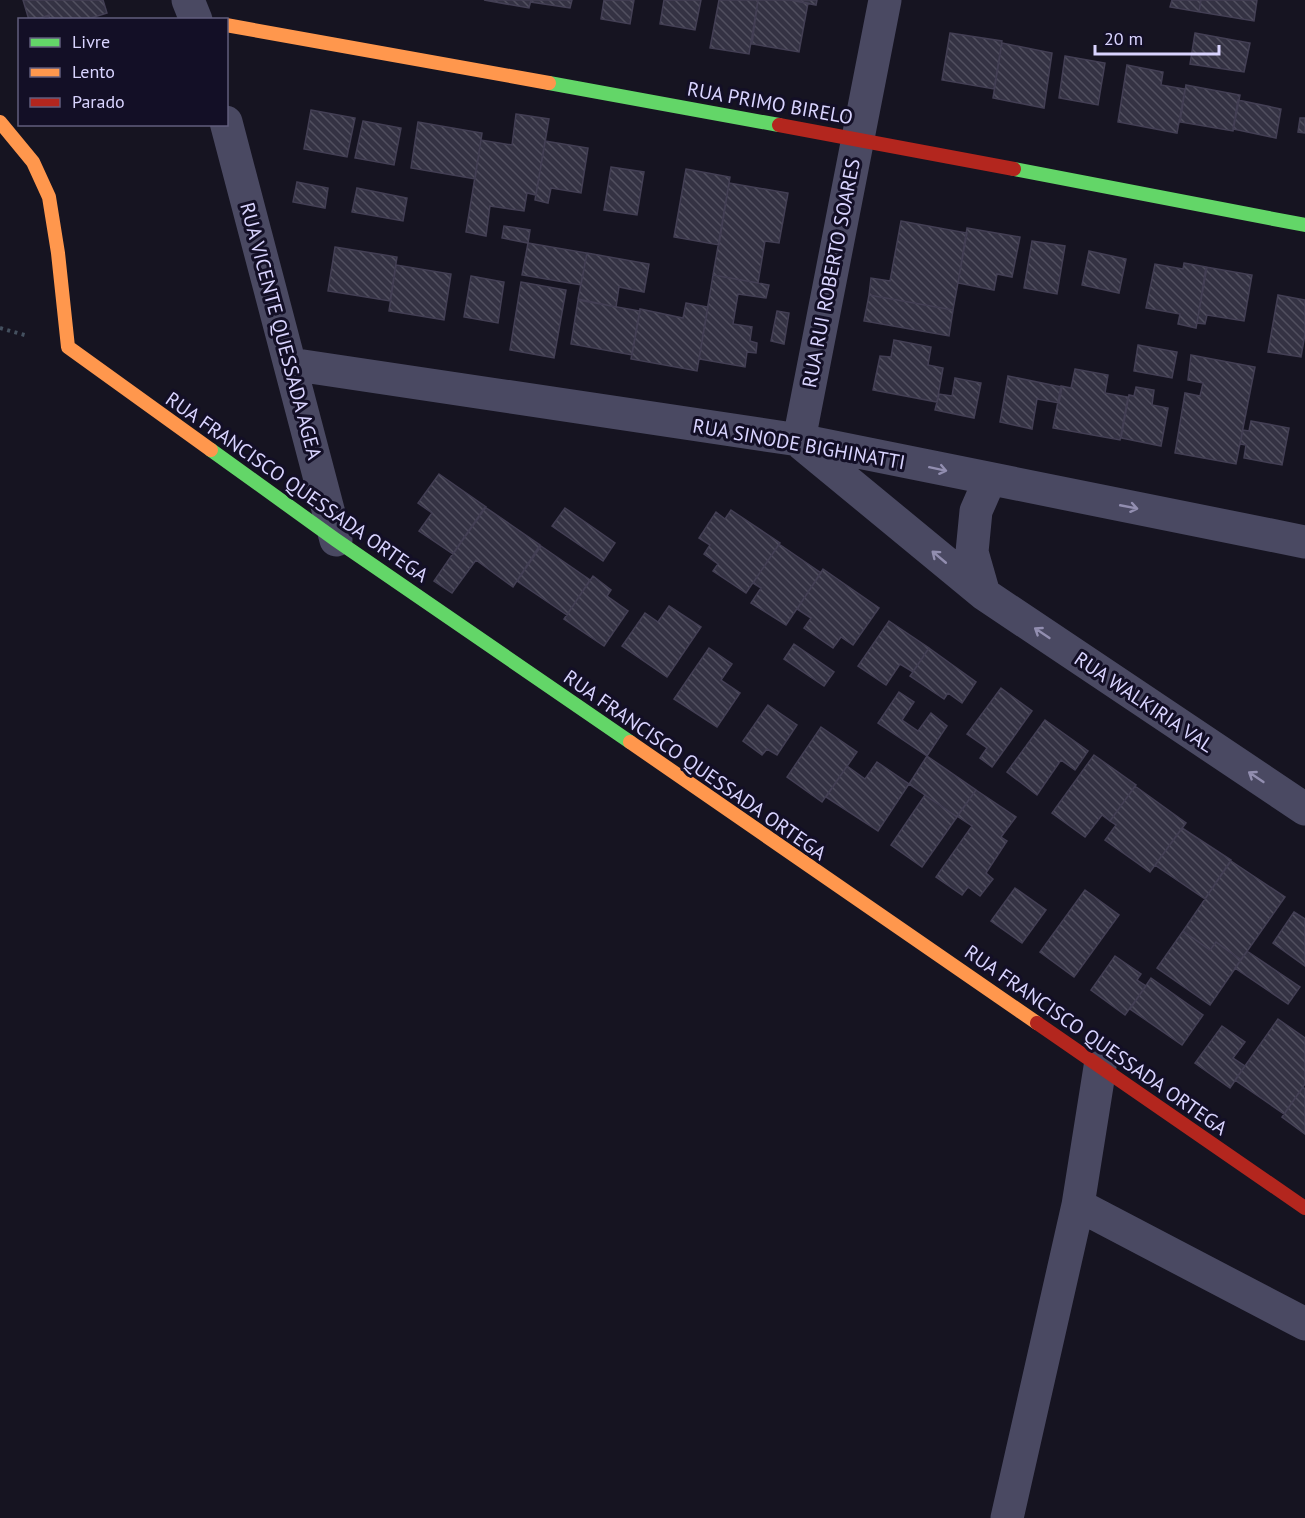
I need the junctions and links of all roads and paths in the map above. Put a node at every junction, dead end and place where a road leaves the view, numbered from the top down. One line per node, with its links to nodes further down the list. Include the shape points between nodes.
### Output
1 (188, 0): 3 (street)
2 (885, 0): 7 (street, RUA RUI ROBERTO SOARES)
3 (195, 18)
4 (228, 25): 7 (street, RUA PRIMO BIRELO)
5 (0, 122): 12 (street, RUA FRANCISCO QUESSADA ORTEGA, via 33,162 49,197 68,347)
6 (227, 126): 9 (street, RUA VICENTE QUESSADA AGEA)
7 (857, 139): 8 (street, RUA PRIMO BIRELO); 10 (street, RUA RUI ROBERTO SOARES)
8 (1305, 225)
9 (290, 364): 10 (street, RUA SINODE BIGHINATTI); 12 (street, RUA VICENTE QUESSADA AGEA)
10 (799, 440): 11 (street, RUA SINODE BIGHINATTI, one-way to 11); 14 (street, RUA WALKIRIA VAL, one-way to 10)
11 (990, 479): 13 (street, RUA SINODE BIGHINATTI, one-way to 13); 14 (street, via 976,511 972,552)
12 (336, 540): 16 (street, RUA FRANCISCO QUESSADA ORTEGA)
13 (1305, 542)
14 (984, 594): 15 (street, RUA WALKIRIA VAL, one-way to 14)
15 (1305, 809)
16 (1100, 1067): 17 (street); 18 (street, RUA FRANCISCO QUESSADA ORTEGA)
17 (1078, 1205): 19 (street); 20 (street)
18 (1305, 1208)
19 (1305, 1324)
20 (1007, 1518)

